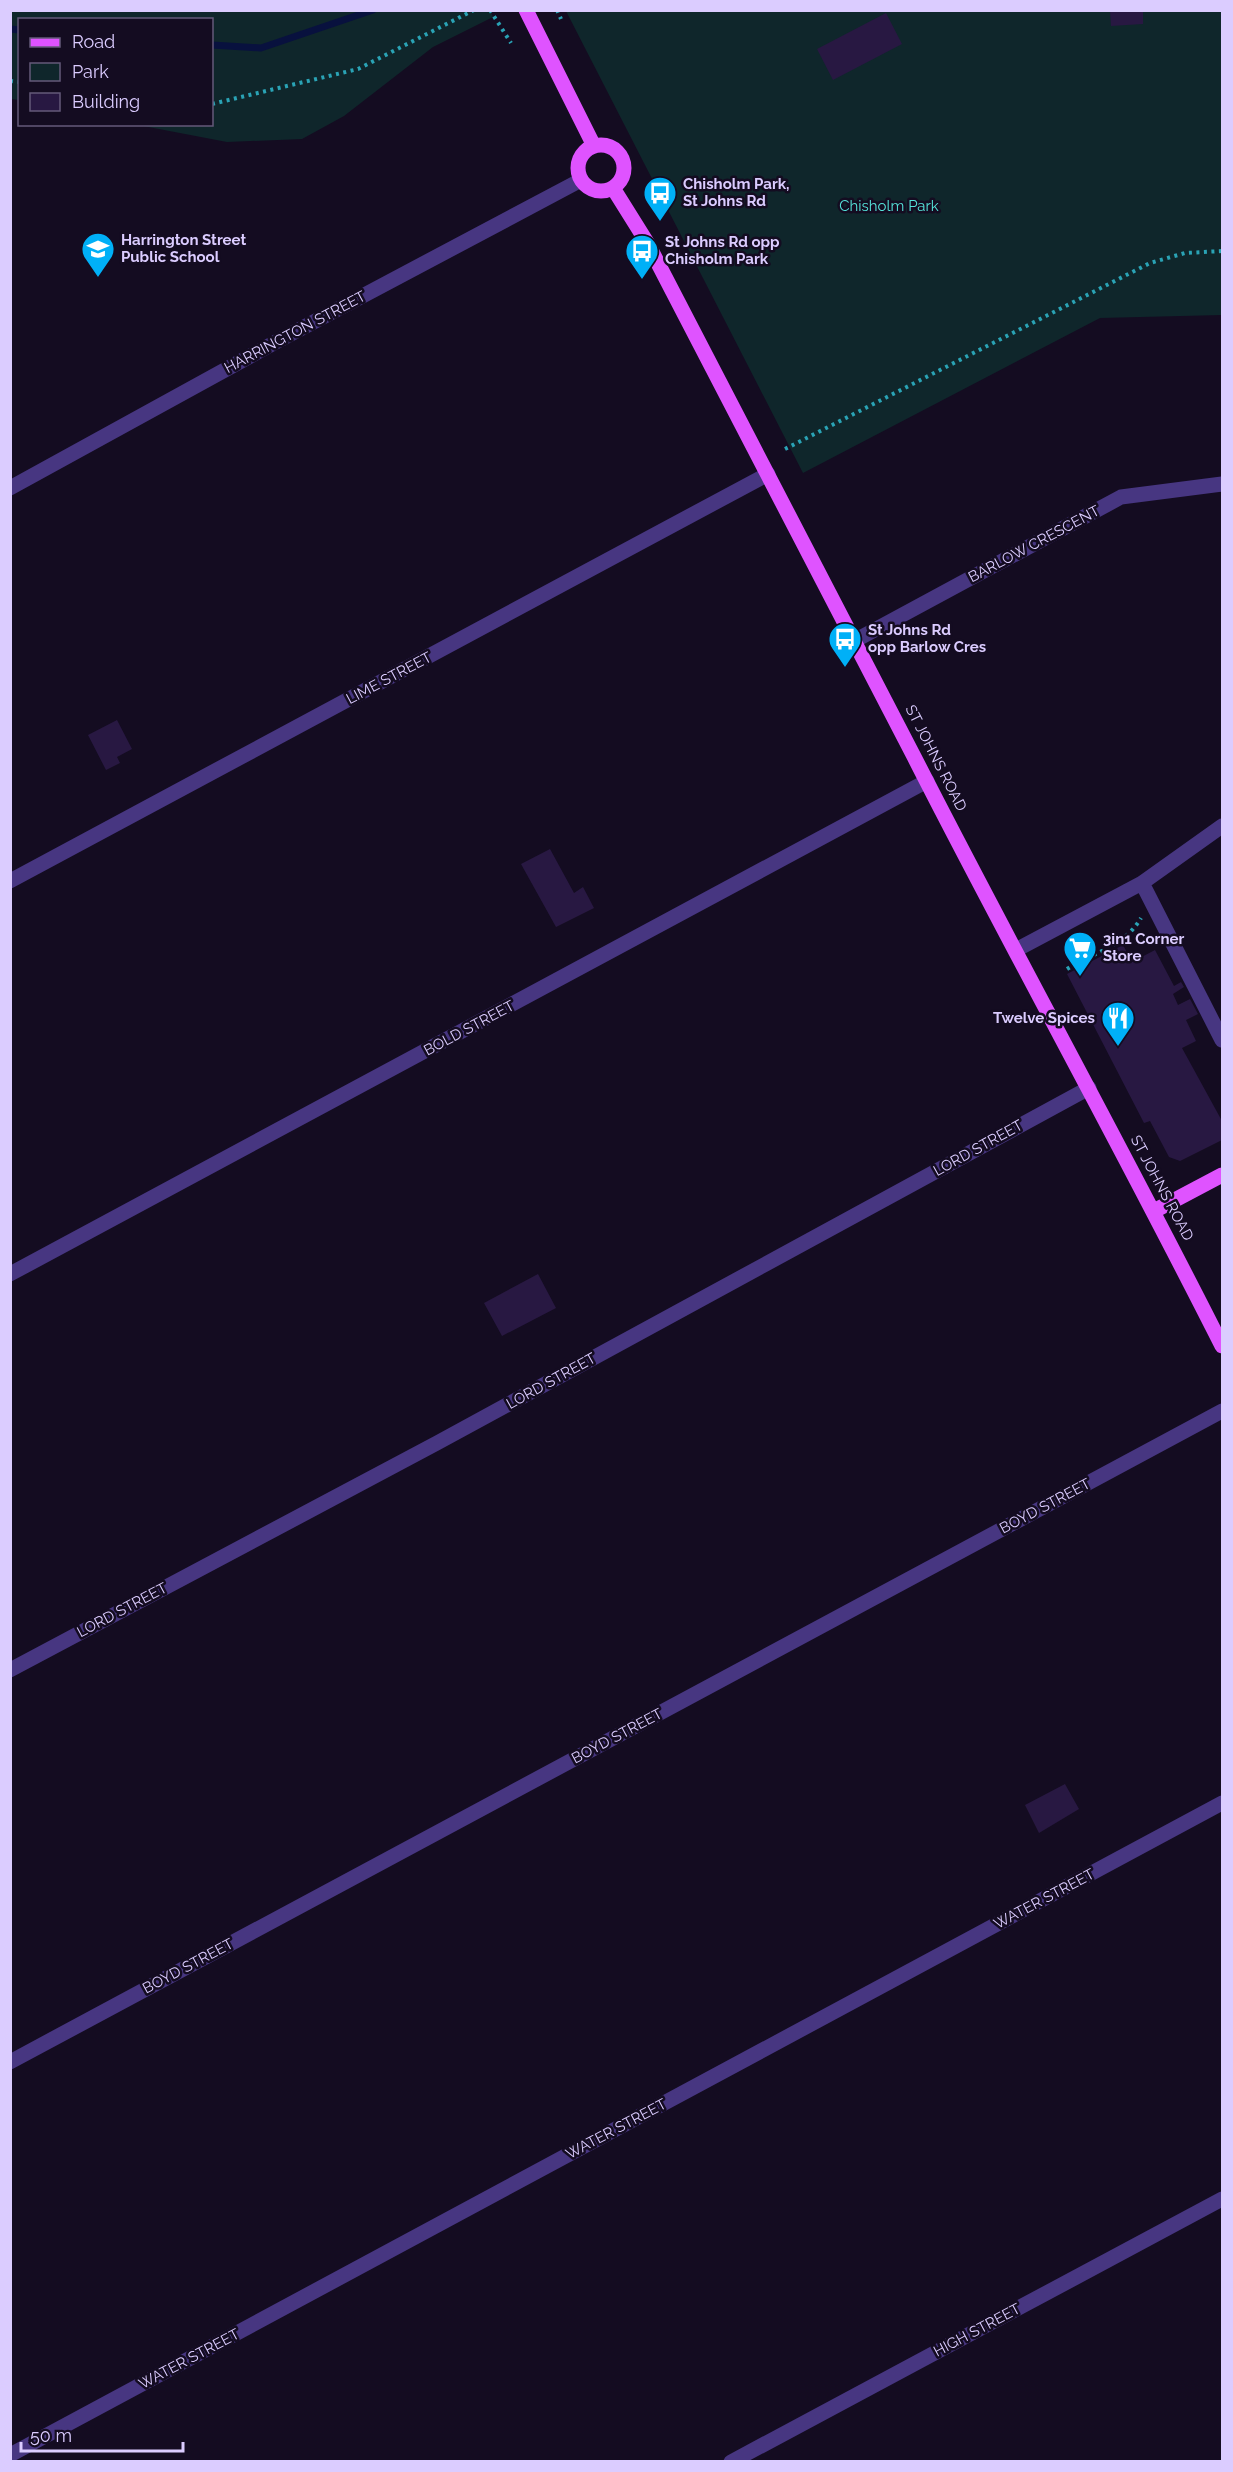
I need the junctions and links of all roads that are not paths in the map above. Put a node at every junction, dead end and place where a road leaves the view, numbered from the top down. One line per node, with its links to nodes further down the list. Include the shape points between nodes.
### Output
1 (526, 10): 2 (main road)
2 (594, 146): 3 (main road, via 579,160); 4 (main road, via 609,146 620,155 624,170 619,184)
3 (581, 180): 4 (main road, via 592,190); 7 (street, HARRINGTON STREET)
4 (613, 188): 5 (main road, ST JOHNS ROAD, via 648,244)
5 (768, 474): 8 (main road, ST JOHNS ROAD); 11 (street, LIME STREET)
6 (1222, 484): 8 (street, BARLOW CRESCENT, via 1121,497)
7 (10, 488)
8 (856, 640): 9 (main road, ST JOHNS ROAD)
9 (927, 781): 13 (main road, ST JOHNS ROAD); 18 (street, BOLD STREET)
10 (1222, 826): 12 (street)
11 (10, 881)
12 (1142, 883): 13 (street); 14 (street)
13 (1016, 950): 15 (main road, ST JOHNS ROAD)
14 (1222, 1040)
15 (1089, 1088): 17 (main road, ST JOHNS ROAD); 21 (street, LORD STREET)
16 (1222, 1175): 17 (main road)
17 (1154, 1211): 19 (main road, ST JOHNS ROAD)
18 (10, 1274)
19 (1222, 1346)
20 (1222, 1411): 23 (street, BOYD STREET)
21 (10, 1670)
22 (1222, 1803): 25 (street, WATER STREET)
23 (10, 2062)
24 (1222, 2199): 26 (street, HIGH STREET)
25 (10, 2455)
26 (731, 2462)

